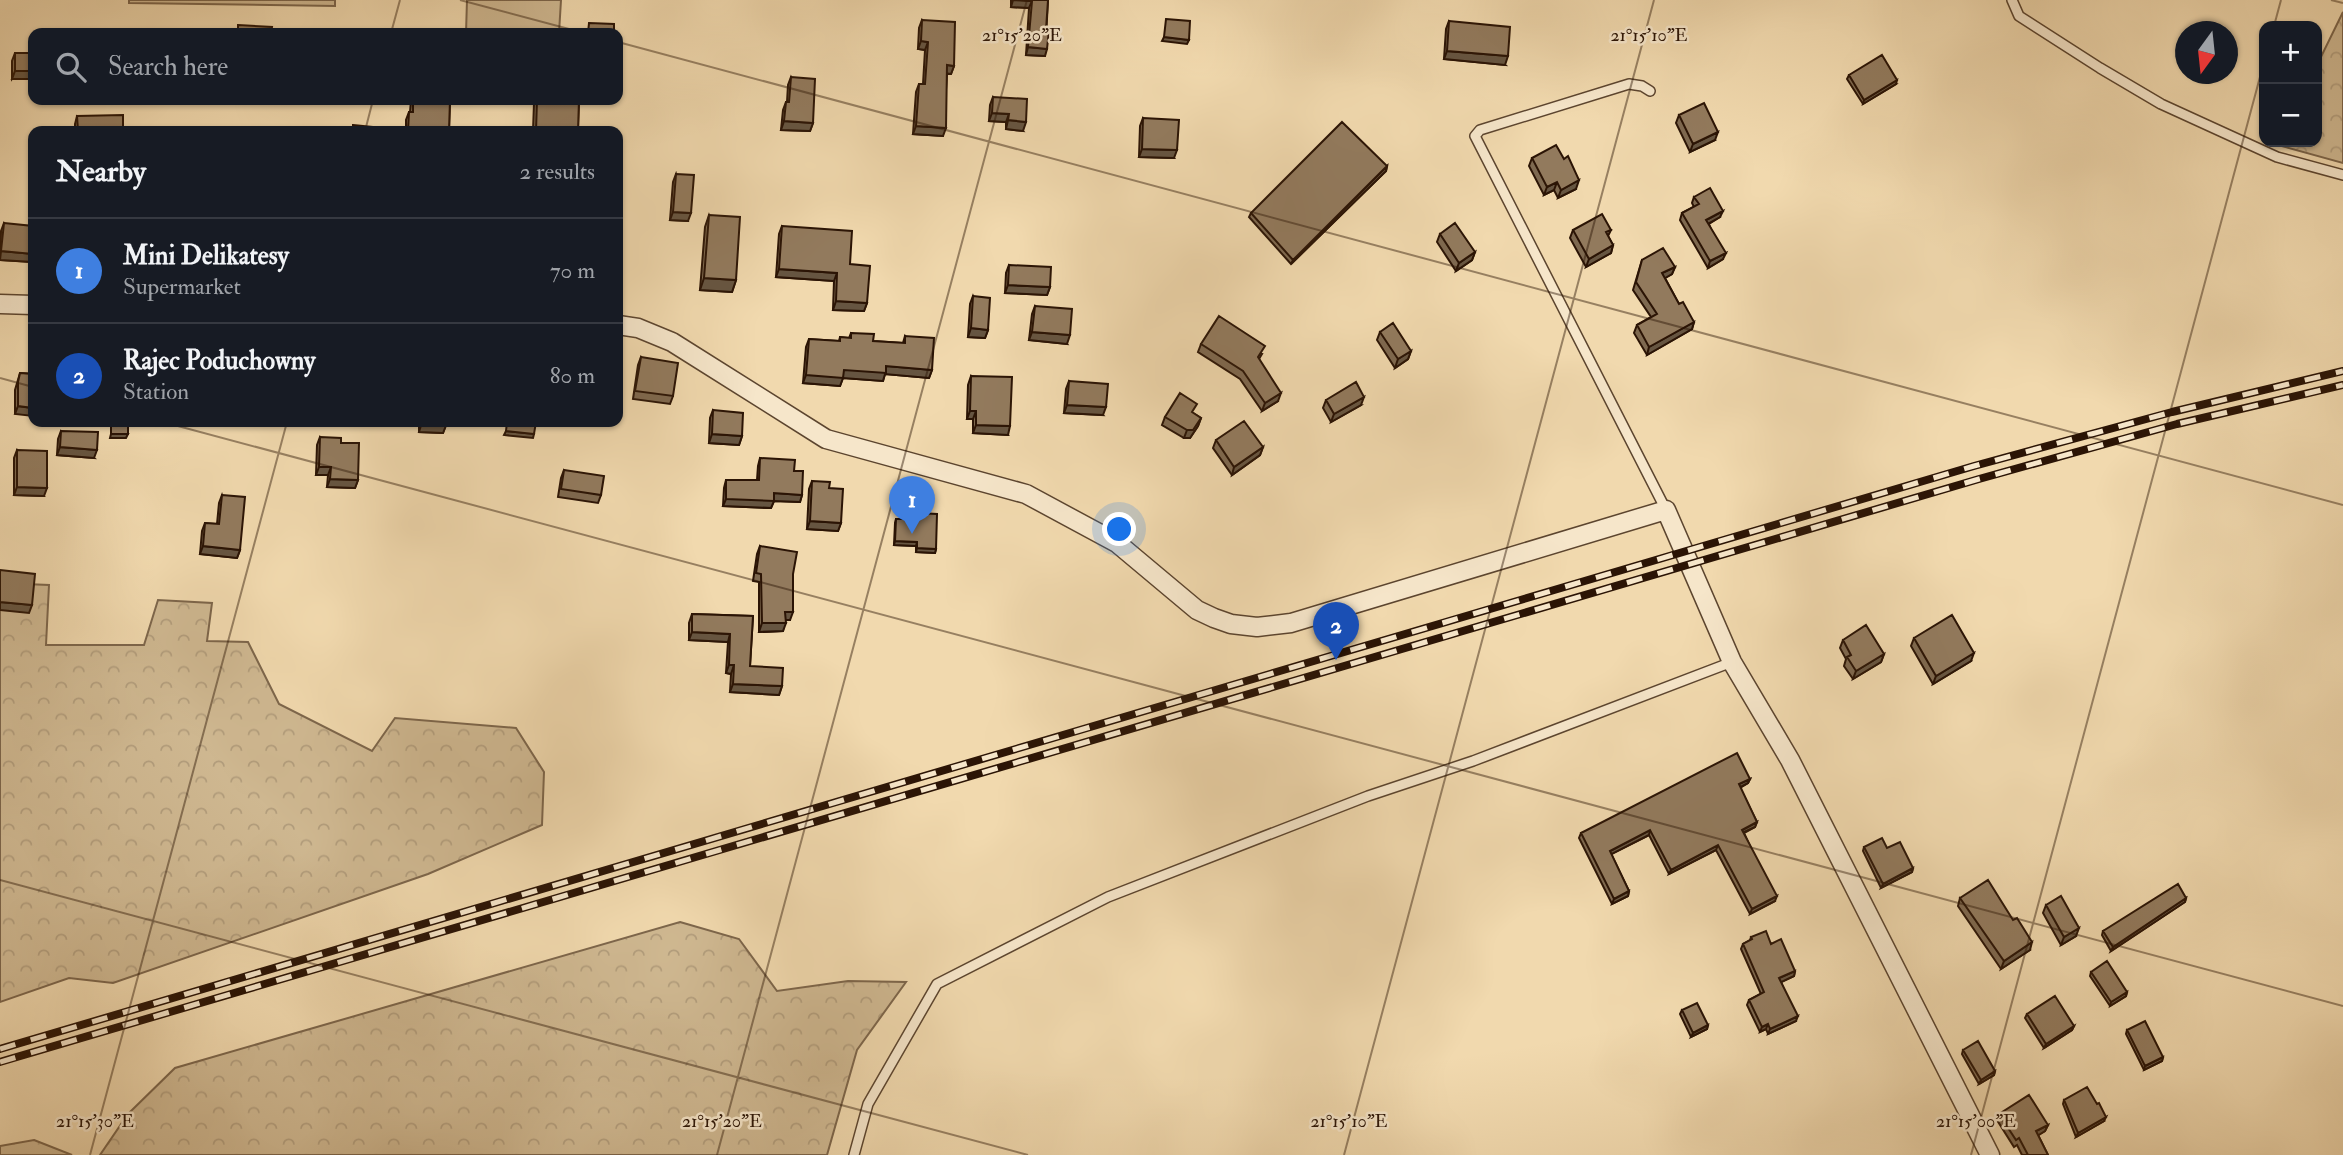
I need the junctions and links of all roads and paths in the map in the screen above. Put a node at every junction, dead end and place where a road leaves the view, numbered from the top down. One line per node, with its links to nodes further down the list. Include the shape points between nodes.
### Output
1 (2012, 0): 3 (lane, via 2019,16 2161,104 2277,157)
2 (1650, 91): 7 (lane, via 1629,85 1479,130 1475,136)
3 (2343, 175)
4 (0, 304): 5 (street)
5 (28, 305)
6 (623, 326): 7 (street, via 672,342 826,439 1026,494 1117,543 1197,610 1231,624 1292,623)
7 (1666, 510): 8 (street)
8 (1732, 662): 9 (lane, via 1108,897 937,985 868,1104); 10 (street, via 1790,760)
9 (854, 1155)
10 (1990, 1155)

